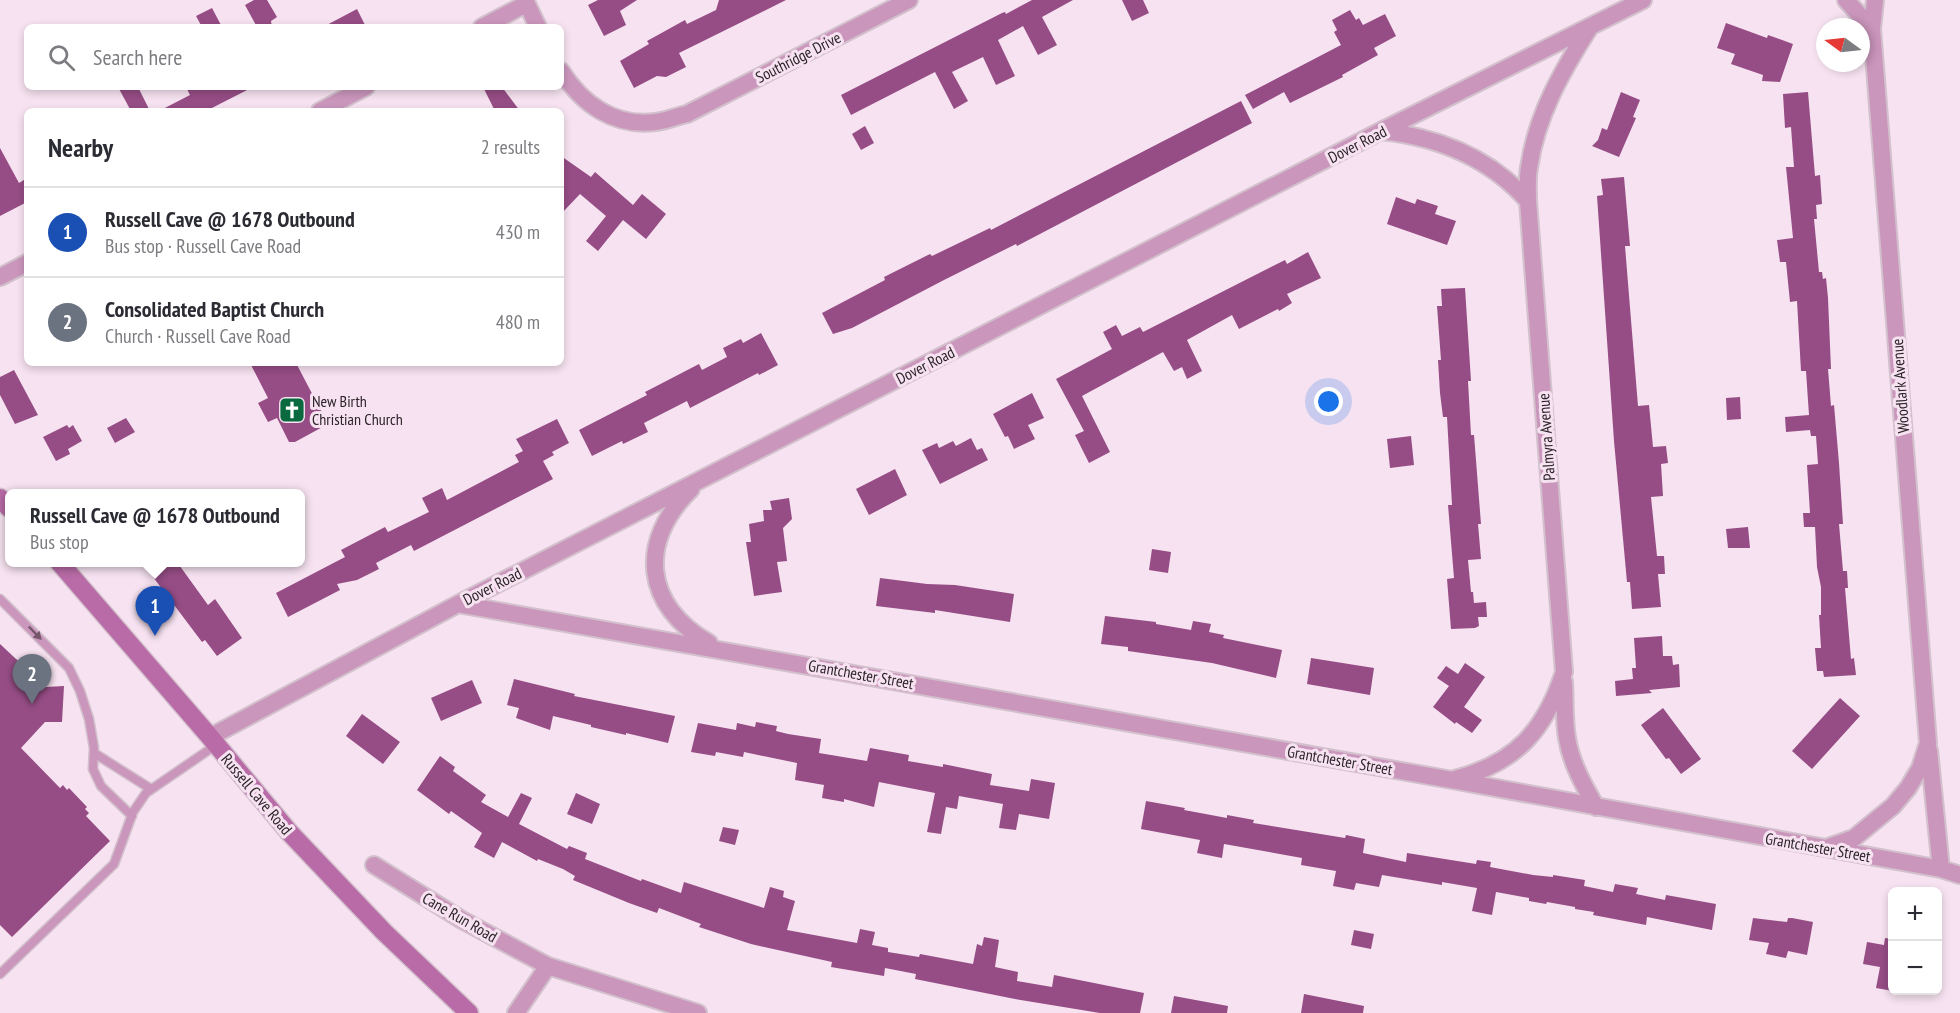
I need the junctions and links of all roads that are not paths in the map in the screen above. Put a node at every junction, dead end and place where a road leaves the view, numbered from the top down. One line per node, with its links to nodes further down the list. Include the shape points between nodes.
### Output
1 (909, 0): 10 (street, Southridge Drive, via 687,114 655,122 603,114 585,101)
2 (1643, 0): 8 (street, Dover Road)
3 (1846, 0): 9 (street)
4 (1875, 0): 9 (street, Woodlark Avenue)
5 (526, 2): 6 (street); 7 (street)
6 (487, 24)
7 (537, 24)
8 (1590, 27): 13 (street, Dover Road); 14 (street, Palmyra Avenue, via 1544,110 1528,170)
9 (1872, 29): 24 (street, Woodlark Avenue)
10 (564, 76)
11 (360, 90): 12 (street)
12 (326, 108)
13 (1381, 131): 14 (street, via 1429,138 1472,155 1498,172); 17 (street, Dover Road)
14 (1528, 201): 22 (street, Palmyra Avenue)
15 (24, 265): 16 (street)
16 (0, 277)
17 (700, 480): 20 (street, Dover Road); 21 (street, Grantchester Street, via 663,526 655,563 666,606 681,624)
18 (63, 567): 23 (main road, Russell Cave Road)
19 (0, 599): 25 (lane, one-way to 25, via 69,668 89,719)
20 (458, 604): 21 (street, Grantchester Street); 23 (street, Dover Road)
21 (718, 649): 26 (street, Grantchester Street)
22 (1564, 672): 26 (street, Palmyra Avenue, via 1556,697 1532,735 1489,768); 28 (street, Palmyra Avenue, via 1570,752)
23 (213, 741): 27 (lane); 36 (main road, Russell Cave Road, via 289,832 384,932)
24 (1928, 743): 30 (street, Woodlark Avenue, via 1920,768 1893,806 1854,838); 32 (street, Woodlark Avenue)
25 (94, 753): 27 (lane); 29 (lane, via 93,769 101,786)
26 (1452, 780): 28 (street, Grantchester Street)
27 (151, 789): 29 (lane)
28 (1596, 807): 30 (street, Grantchester Street)
29 (132, 816): 35 (lane, via 114,864)
30 (1825, 849): 32 (street, Grantchester Street)
31 (374, 865): 34 (street, Cane Run Road, via 462,920)
32 (1941, 869): 33 (street, Grantchester Street)
33 (1960, 875)
34 (548, 966): 37 (street); 38 (street, Cane Run Road)
35 (0, 974)
36 (469, 1013)
37 (516, 1013)
38 (698, 1013)

